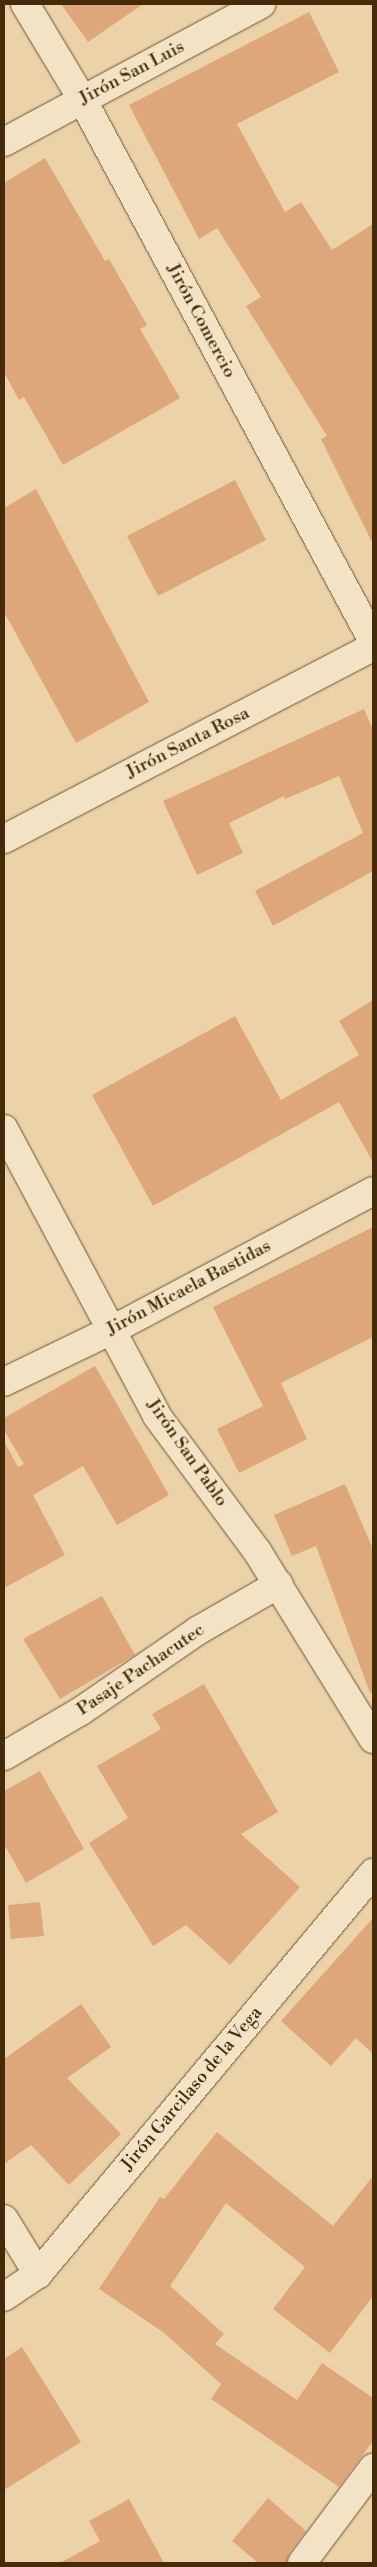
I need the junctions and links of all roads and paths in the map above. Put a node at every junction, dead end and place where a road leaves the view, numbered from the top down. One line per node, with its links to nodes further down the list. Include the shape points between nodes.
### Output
1 (25, 4): 3 (street, Jirón Comercio)
2 (261, 4): 3 (street, Jirón San Luis)
3 (82, 99): 4 (street, Jirón San Luis); 5 (street, Jirón Comercio)
4 (4, 142)
5 (373, 641)
6 (373, 647): 7 (street, Jirón Santa Rosa)
7 (4, 839)
8 (4, 1130): 10 (street, Jirón San Pablo)
9 (373, 1191): 10 (street, Jirón Micaela Bastidas)
10 (112, 1330): 11 (street, Jirón Micaela Bastidas); 12 (street, Jirón San Pablo, via 157,1416)
11 (4, 1382)
12 (279, 1584): 13 (street, Jirón San Pablo); 14 (street, Pasaje Pachacutec, via 199,1630 81,1711)
13 (373, 1739)
14 (4, 1756)
15 (373, 1873): 17 (street, Jirón Garcilaso de la Vega)
16 (4, 2219): 17 (street)
17 (38, 2274): 18 (street, Jirón Garcilaso de la Vega)
18 (4, 2297)
19 (373, 2468): 20 (street)
20 (302, 2563)

